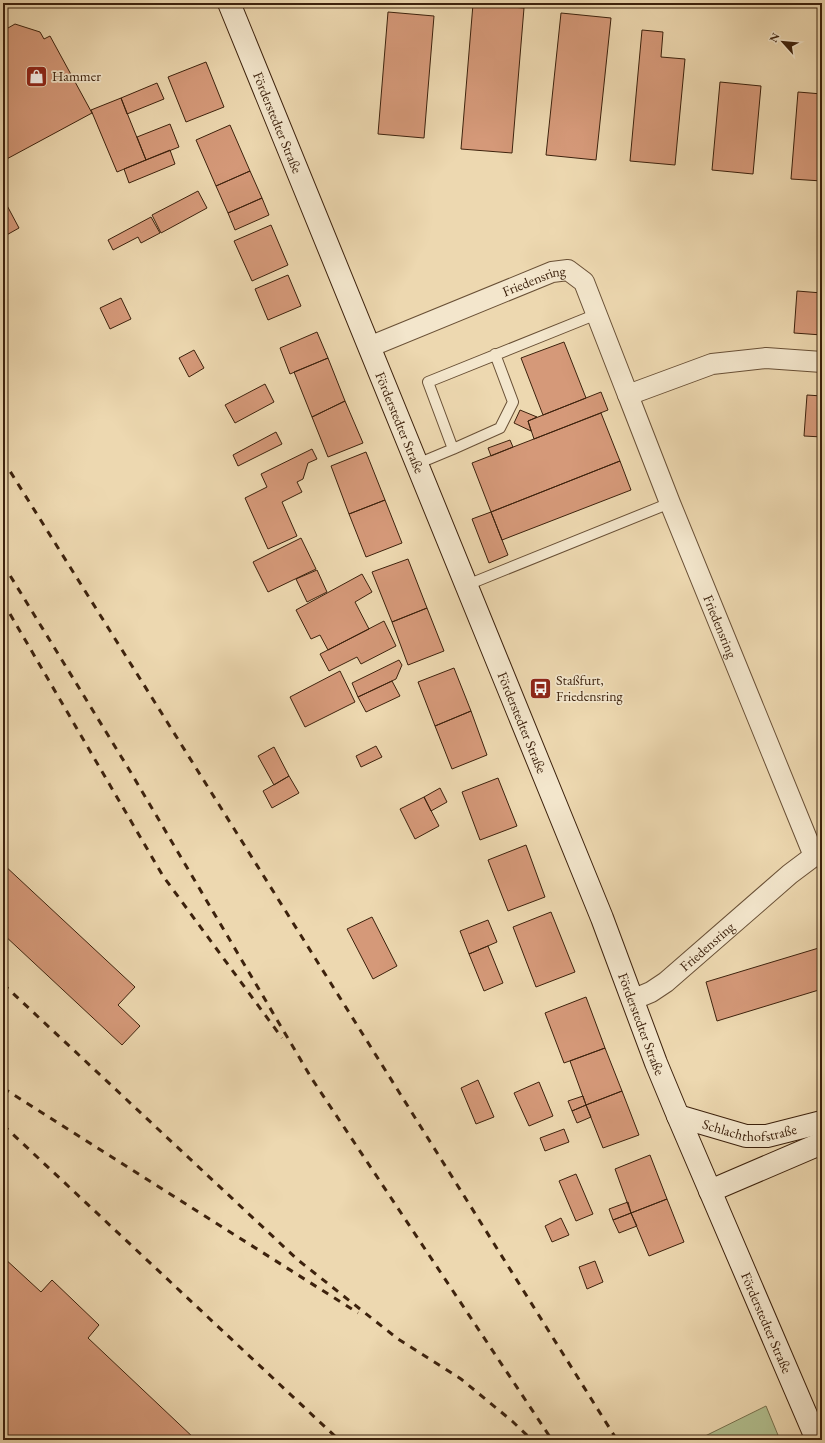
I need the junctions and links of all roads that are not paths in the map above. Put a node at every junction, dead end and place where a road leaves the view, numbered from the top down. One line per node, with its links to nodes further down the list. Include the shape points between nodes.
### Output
1 (230, 3): 3 (main road, Förderstedter Straße)
2 (597, 314): 3 (street, Friedensring, via 584,282 568,270 563,270 552,272); 4 (lane); 6 (street, Friedensring)
3 (369, 347): 8 (main road, Förderstedter Straße)
4 (495, 354): 7 (lane, via 513,402 500,428); 7 (lane, via 428,382)
5 (822, 362): 6 (street, via 766,358 712,364)
6 (628, 395): 9 (street, Friedensring)
7 (453, 448): 8 (lane)
8 (417, 464): 10 (main road, Förderstedter Straße)
9 (670, 503): 10 (lane); 11 (street, Friedensring)
10 (467, 585): 12 (main road, Förderstedter Straße, via 602,918)
11 (818, 854): 12 (street, Friedensring, via 790,874 666,982)
12 (632, 1000): 13 (main road, Förderstedter Straße)
13 (678, 1116): 14 (main road, Schlachthofstraße, via 746,1136 767,1136); 16 (main road, Förderstedter Straße)
14 (822, 1122)
15 (822, 1143): 16 (main road, Schlachthofstraße)
16 (710, 1191): 17 (main road, Förderstedter Straße)
17 (818, 1440)

